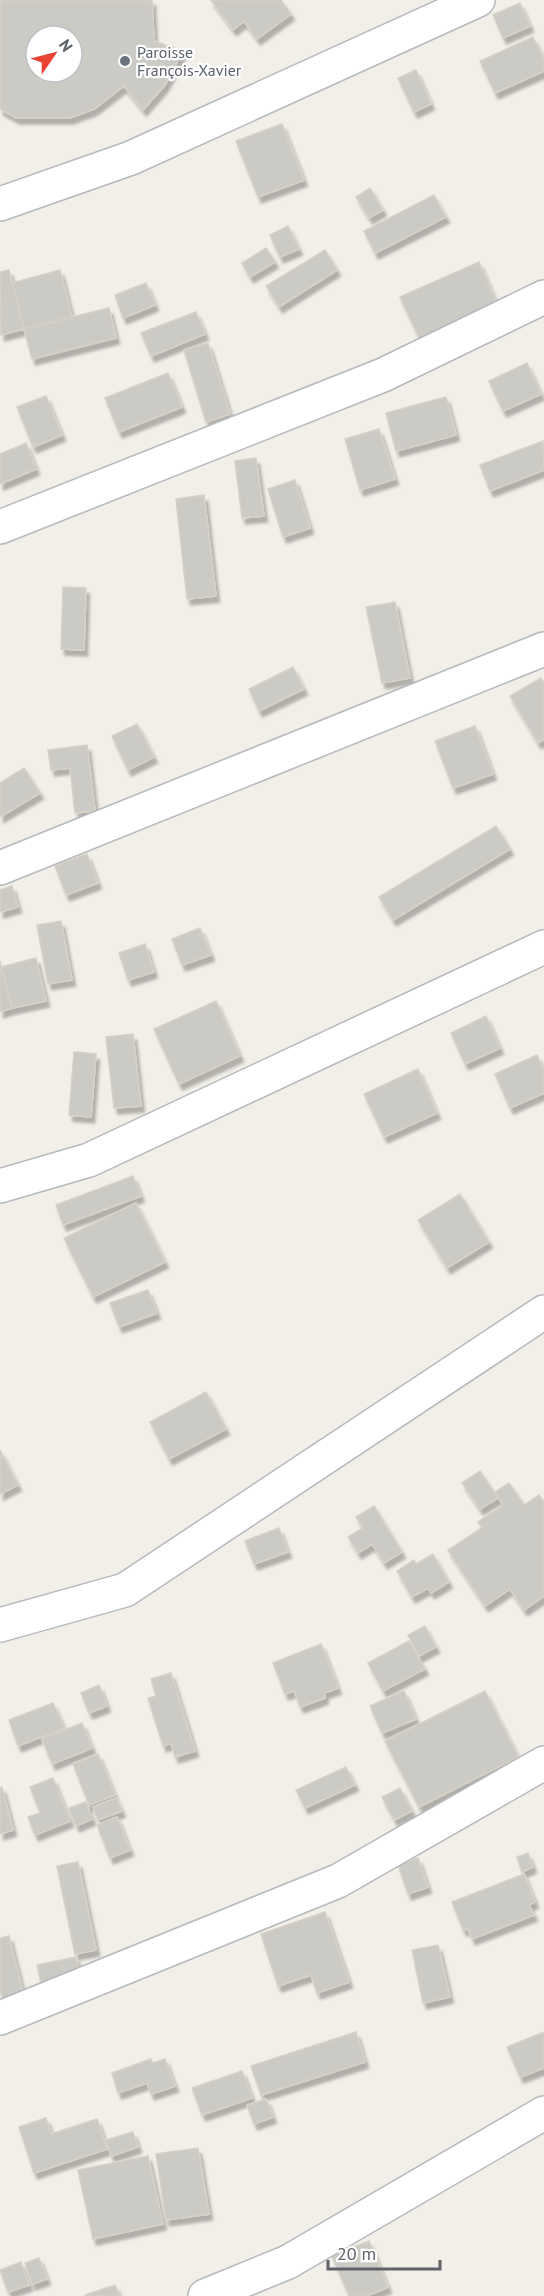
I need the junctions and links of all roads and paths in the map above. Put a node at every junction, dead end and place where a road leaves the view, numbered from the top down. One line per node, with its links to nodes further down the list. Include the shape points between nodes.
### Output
1 (478, 0): 2 (street, via 131,158)
2 (0, 204)
3 (544, 297): 4 (street, via 383,375)
4 (0, 527)
5 (544, 649): 6 (street)
6 (0, 868)
7 (544, 947): 8 (street, via 89,1160)
8 (0, 1186)
9 (544, 1312): 10 (street, via 124,1590)
10 (0, 1625)
11 (544, 1763): 12 (street, via 338,1881)
12 (0, 2018)
13 (544, 2114): 14 (street, via 288,2262)
14 (205, 2296)

